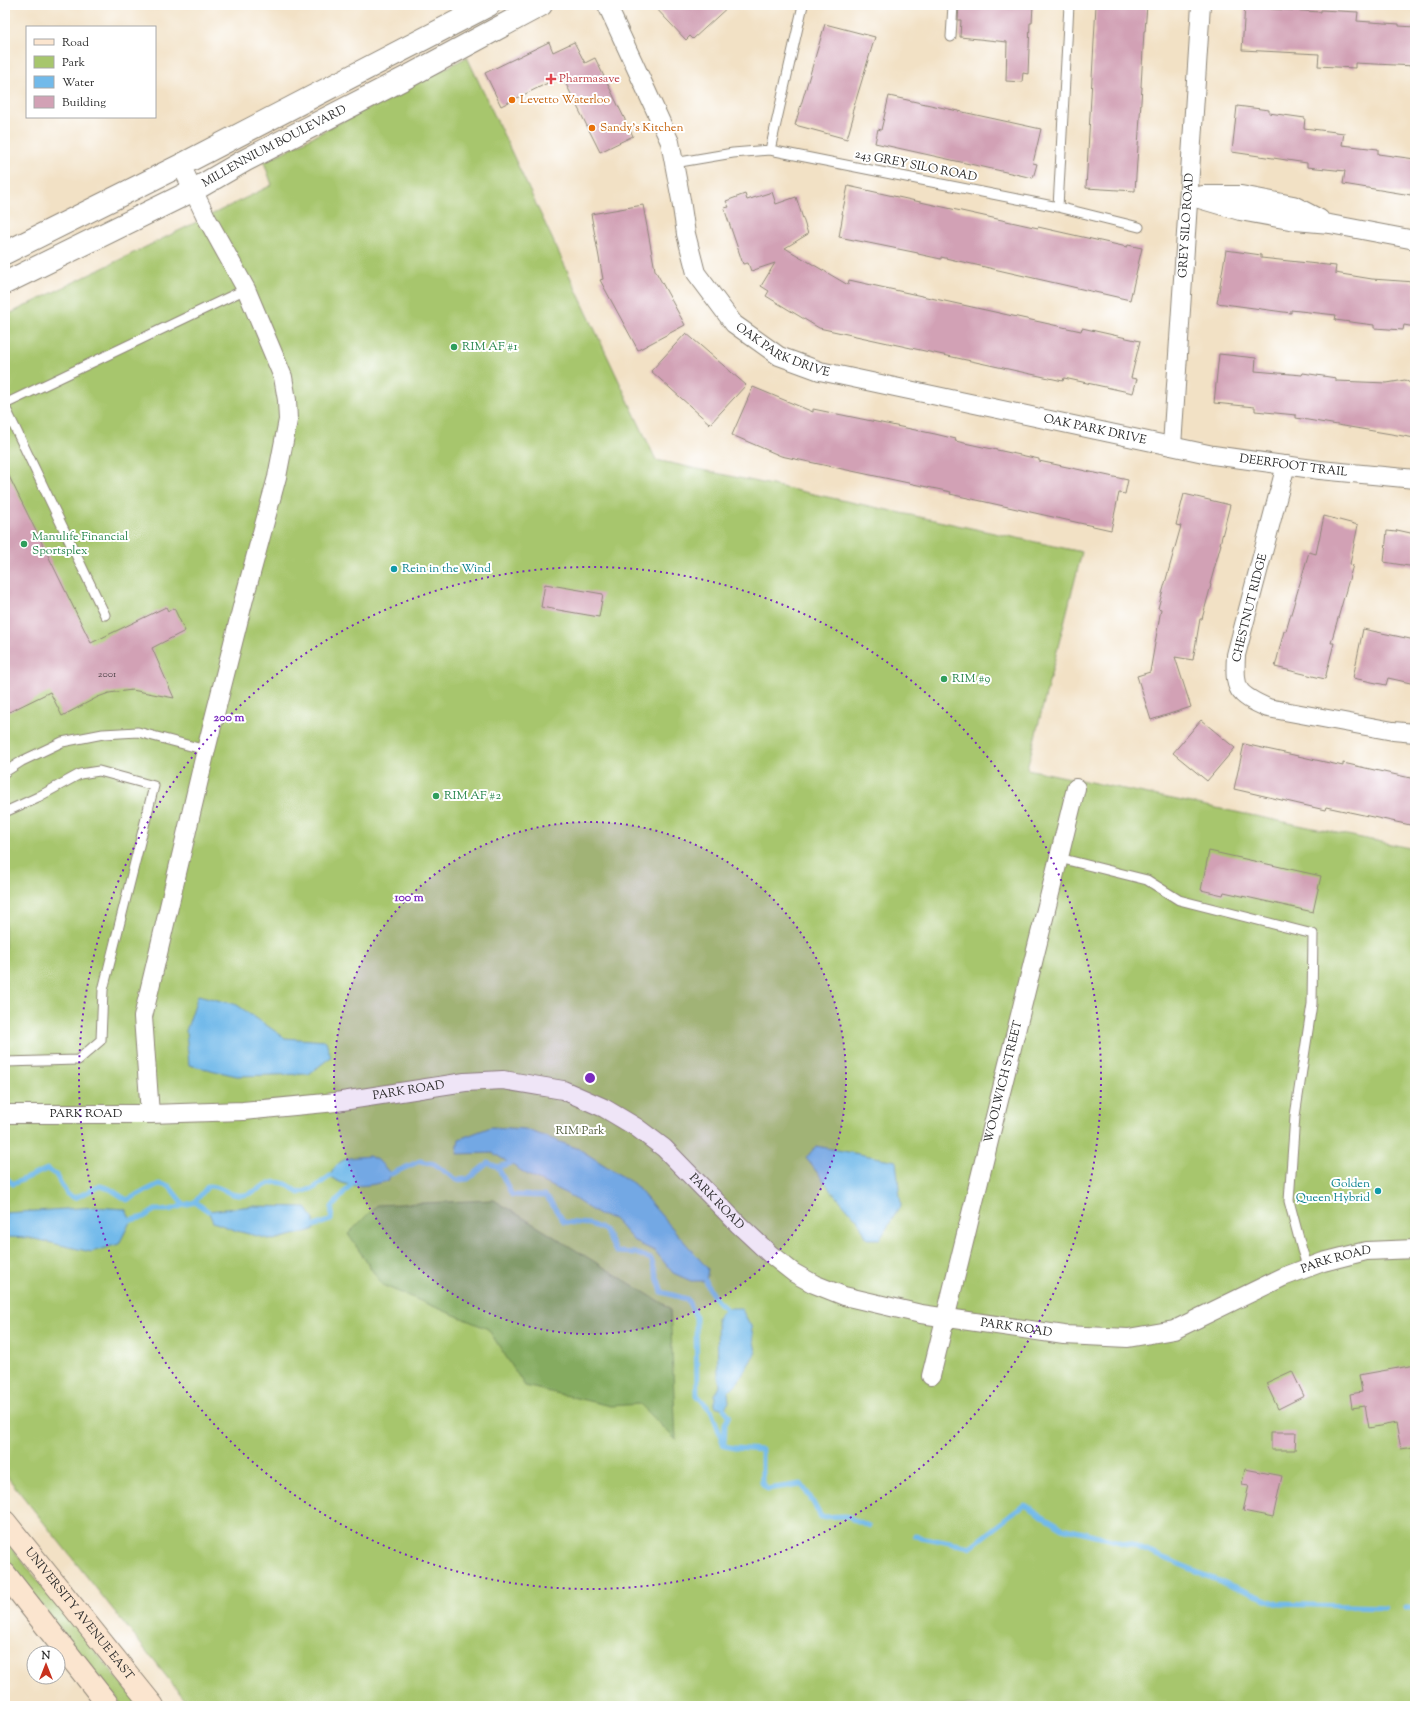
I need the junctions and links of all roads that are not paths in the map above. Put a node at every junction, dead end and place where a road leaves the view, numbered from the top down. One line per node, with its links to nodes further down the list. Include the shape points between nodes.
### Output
1 (489, 5): 11 (street)
2 (541, 5): 12 (street, MILLENNIUM BOULEVARD)
3 (607, 5): 10 (street, OAK PARK DRIVE, via 670,142)
4 (803, 5): 9 (lane)
5 (953, 5): 8 (lane)
6 (1069, 5): 14 (lane)
7 (1201, 5): 13 (street, GREY SILO ROAD)
8 (951, 37)
9 (770, 150): 10 (lane, 243 GREY SILO ROAD); 14 (lane, 243 GREY SILO ROAD)
10 (674, 163): 22 (street, OAK PARK DRIVE, via 686,234 696,273 734,324 779,356 820,371)
11 (182, 166): 12 (street); 17 (street)
12 (194, 190): 18 (street, MILLENNIUM BOULEVARD); 19 (street)
13 (1189, 196): 16 (street, via 1241,195 1293,206 1330,224); 22 (street, GREY SILO ROAD)
14 (1058, 207): 15 (lane, 243 GREY SILO ROAD)
15 (1139, 226)
16 (1415, 240)
17 (5, 253)
18 (5, 283)
19 (246, 289): 20 (lane); 27 (street, via 283,377 288,420 277,477)
20 (5, 404)
21 (5, 407): 25 (lane)
22 (1172, 446): 23 (street, DEERFOOT TRAIL, via 1213,455)
23 (1286, 465): 24 (street, DEERFOOT TRAIL); 26 (street, CHESTNUT RIDGE, via 1236,656 1237,687 1250,700 1268,708)
24 (1415, 479)
25 (105, 615)
26 (1415, 733)
27 (206, 750): 28 (lane, via 138,732 103,734 62,742); 34 (street, via 143,1017)
28 (5, 772)
29 (1076, 788): 31 (street, WOOLWICH STREET)
30 (5, 812): 32 (lane, via 80,774 99,771 154,786 103,990 101,1040 78,1060)
31 (1059, 858): 36 (lane, via 1147,880 1179,900 1313,934 1312,1004 1295,1116 1289,1201); 37 (street, WOOLWICH STREET)
32 (5, 1062)
33 (5, 1114): 34 (street, PARK ROAD)
34 (150, 1114): 37 (street, PARK ROAD, via 251,1110 336,1102 465,1082 532,1084 563,1090 604,1108 664,1148 739,1225 794,1273 844,1296)
35 (1415, 1248): 36 (street, PARK ROAD, via 1366,1251)
36 (1308, 1268): 37 (street, PARK ROAD, via 1283,1277 1174,1330 1128,1338 1064,1335)
37 (944, 1319): 38 (street, WOOLWICH STREET)
38 (931, 1376)
39 (5, 1522): 42 (main road, UNIVERSITY AVENUE EAST)
40 (7, 1580): 41 (main road)
41 (109, 1706)
42 (153, 1706)

